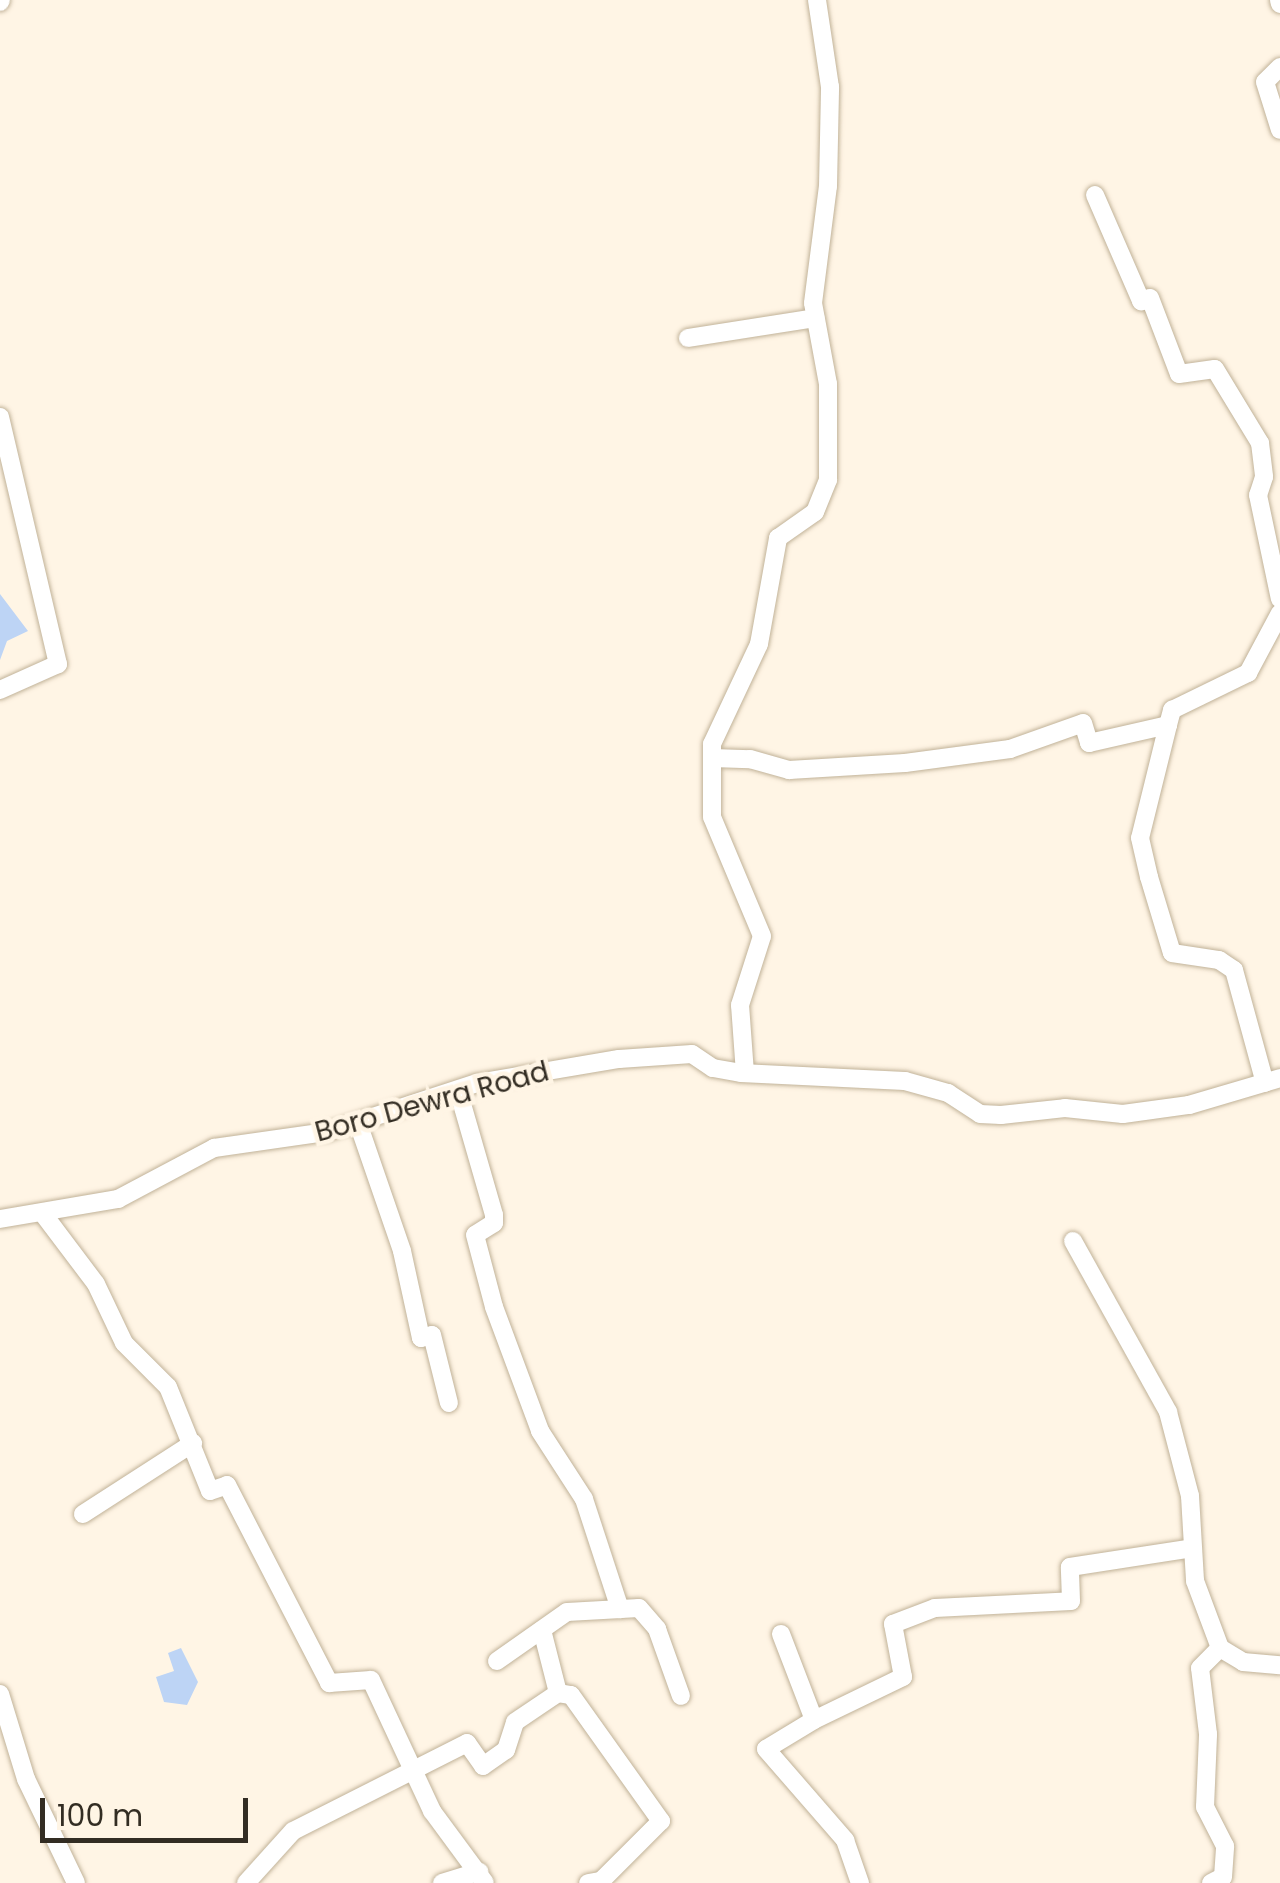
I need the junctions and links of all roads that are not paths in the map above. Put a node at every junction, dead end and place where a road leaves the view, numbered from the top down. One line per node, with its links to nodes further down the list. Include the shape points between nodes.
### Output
1 (817, 0): 5 (street, via 830,88)
2 (1280, 68): 3 (street, via 1265,82)
3 (1280, 130)
4 (1096, 195): 8 (street, via 1141,301 1150,298 1179,374 1215,369)
5 (815, 318): 6 (street); 13 (street, via 828,384 828,480 815,512 778,538 759,644 712,744)
6 (688, 338)
7 (0, 417): 11 (street, via 58,664)
8 (1271, 460): 9 (street, via 1258,495)
9 (1280, 599)
10 (1280, 614): 12 (street, via 1248,673 1172,710)
11 (0, 690)
12 (1168, 726): 13 (street, via 1089,743 1082,723 1010,749 904,763 789,770); 15 (street, via 1140,838 1148,877 1172,954 1219,960 1234,970)
13 (712, 758): 14 (street, via 712,817 762,936 740,1005)
14 (745, 1073): 15 (street, Boro Dewra Road, via 906,1081 948,1094 980,1114 1001,1116 1065,1108 1123,1114 1189,1105); 16 (street, Boro Dewra Road, via 712,1068 692,1054 658,1055)
15 (1273, 1080)
16 (458, 1090): 17 (street, Boro Dewra Road); 25 (street, via 494,1215 494,1223 476,1236 499,1322 540,1431 584,1499)
17 (358, 1123): 18 (street, Boro Dewra Road, via 214,1148 118,1198); 21 (street, via 402,1252 420,1338 432,1335)
18 (44, 1215): 19 (street, Boro Dewra Road); 22 (street, via 96,1284 124,1343 168,1387)
19 (0, 1219)
20 (1073, 1241): 24 (street, via 1168,1412 1190,1496)
21 (449, 1403)
22 (193, 1443): 23 (street); 35 (street, via 210,1491 226,1485 329,1683 371,1680)
23 (83, 1514)
24 (1193, 1548): 28 (street, via 1195,1581); 34 (street, via 1070,1567 1071,1602 934,1608 893,1624 904,1677)
25 (620, 1608): 26 (street, via 567,1612); 33 (street, via 648,1613)
26 (542, 1630): 29 (street); 31 (street)
27 (780, 1634): 34 (street)
28 (1220, 1648): 30 (street, via 1243,1662); 42 (street, via 1200,1668 1208,1734 1205,1807 1225,1846 1222,1876)
29 (496, 1661)
30 (1280, 1665)
31 (558, 1692): 35 (street, via 514,1722 506,1750 483,1766 467,1743); 40 (street, via 572,1695 661,1821 601,1880)
32 (0, 1694): 37 (street, via 26,1780)
33 (681, 1696)
34 (814, 1720): 41 (street, via 766,1748 845,1840)
35 (413, 1771): 36 (street, via 432,1811); 38 (street, via 293,1831)
36 (482, 1878): 39 (street)
37 (76, 1883)
38 (246, 1883)
39 (442, 1883)
40 (588, 1883)
41 (860, 1883)
42 (1211, 1883)

